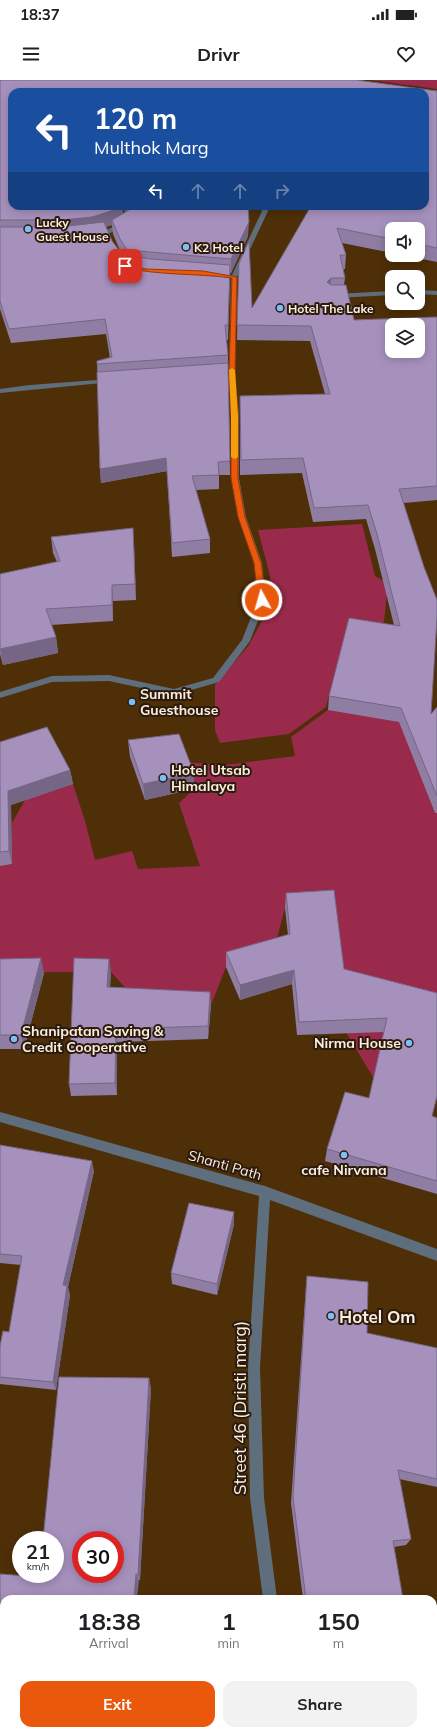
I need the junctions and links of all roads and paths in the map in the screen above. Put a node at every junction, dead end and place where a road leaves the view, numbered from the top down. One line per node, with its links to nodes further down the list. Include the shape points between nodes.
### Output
1 (127, 210): 3 (street, via 125,224 110,236)
2 (265, 210): 5 (street)
3 (88, 234)
4 (211, 274): 5 (street)
5 (234, 277): 12 (street, via 228,373 235,416 235,478 242,517 258,563 262,600 246,642 216,680 174,692 108,678 52,679)
6 (425, 292): 8 (street)
7 (385, 293): 9 (street)
8 (437, 293)
9 (330, 296)
10 (115, 381): 11 (street)
11 (0, 391)
12 (0, 695)
13 (0, 1117): 14 (street, Shanti Path)
14 (265, 1192): 15 (street, Shanti Path); 16 (street, Street 46 (Dristi marg), via 254,1368 258,1498)
15 (437, 1256)
16 (270, 1595)

